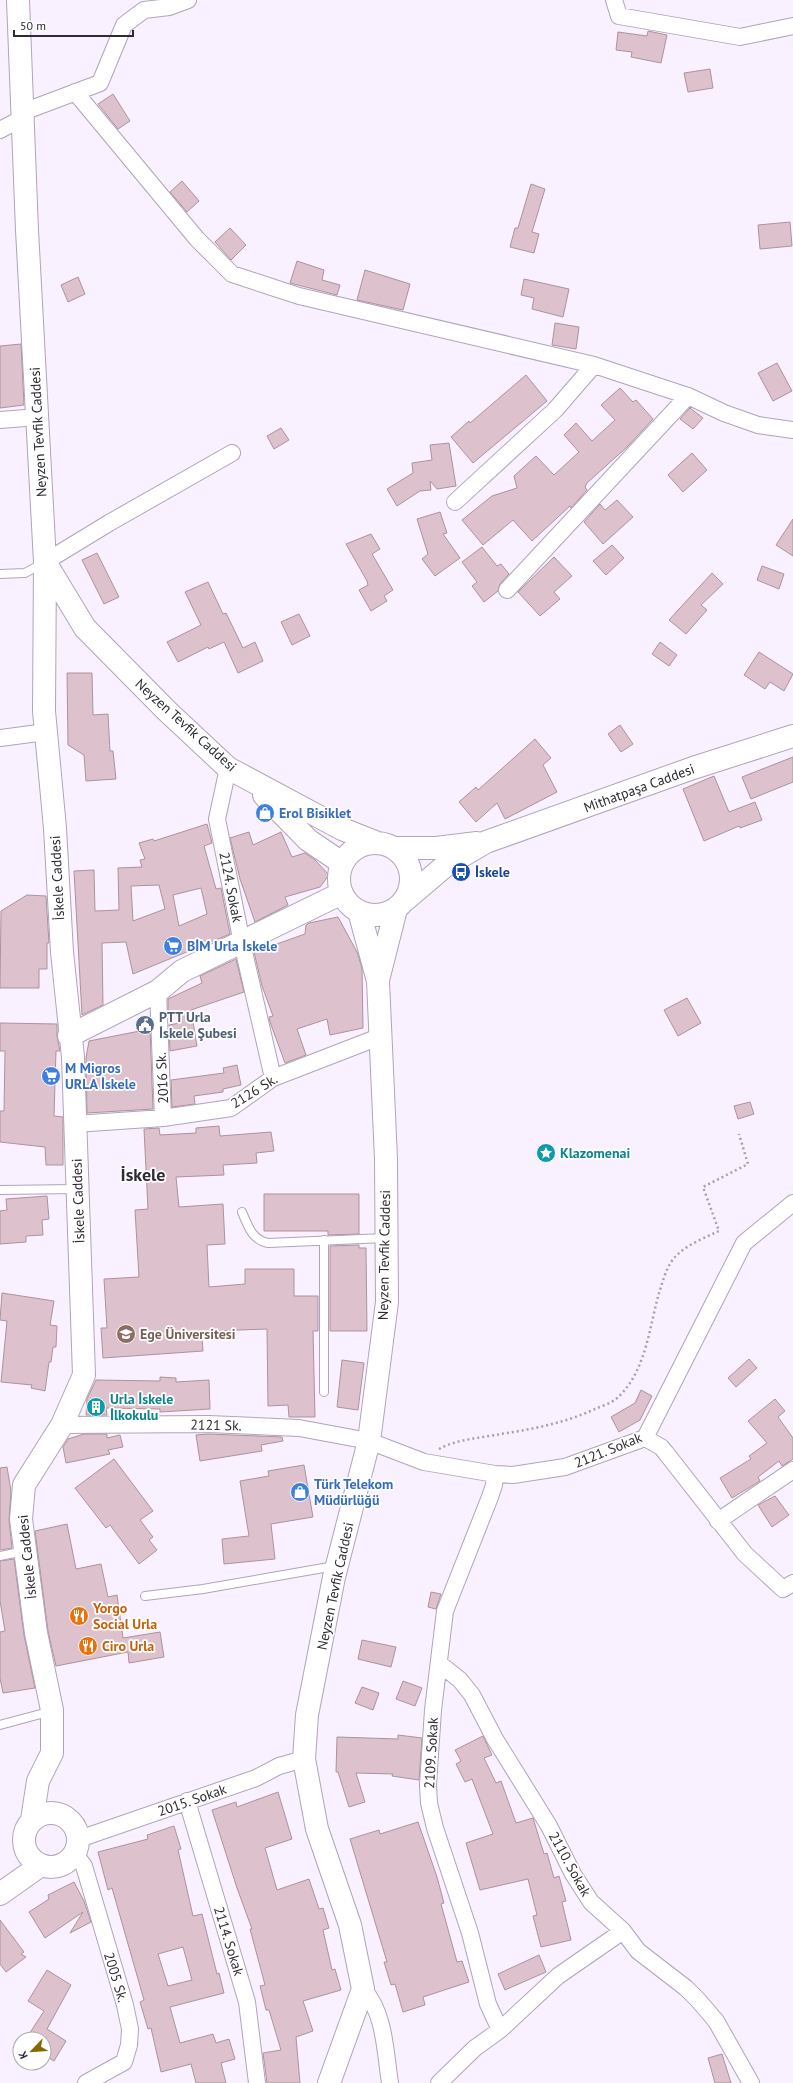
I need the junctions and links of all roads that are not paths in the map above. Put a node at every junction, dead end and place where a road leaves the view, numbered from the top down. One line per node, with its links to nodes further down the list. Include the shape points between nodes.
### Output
1 (18, 0): 6 (street, Neyzen Tevfik Caddesi)
2 (188, 0): 5 (street, via 169,7 144,10 124,25 100,83)
3 (614, 0): 4 (street, via 619,16 740,37)
4 (793, 26)
5 (75, 92): 6 (street); 8 (street, via 197,239 232,274 299,296)
6 (23, 115): 7 (street); 10 (street, Neyzen Tevfik Caddesi)
7 (0, 130)
8 (594, 365): 9 (street); 14 (street, via 555,410)
9 (688, 396): 12 (street, via 758,425); 17 (street)
10 (38, 417): 11 (street); 15 (street, Neyzen Tevfik Caddesi)
11 (0, 420)
12 (793, 430)
13 (232, 452): 15 (street)
14 (455, 502)
15 (45, 562): 16 (lane, via 25,573); 18 (street, İskele Caddesi); 21 (street, Neyzen Tevfik Caddesi, via 85,628)
16 (0, 574)
17 (507, 590)
18 (46, 732): 20 (street); 33 (street, İskele Caddesi)
19 (793, 736): 24 (street, Mithatpaşa Caddesi, via 693,768)
20 (0, 738)
21 (228, 768): 22 (street, Neyzen Tevfik Caddesi); 30 (street, 2124. Sokak, via 216,819)
22 (249, 780): 23 (street, Neyzen Tevfik Caddesi, via 342,829); 26 (street, Neyzen Tevfik Caddesi, via 308,840)
23 (375, 842): 25 (street); 26 (street, via 356,848)
24 (486, 842): 25 (street, via 436,848); 28 (street, via 445,866)
25 (395, 848): 28 (street, via 404,856 412,878 410,890)
26 (342, 863): 27 (street, via 339,878)
27 (342, 893): 29 (street); 30 (street)
28 (400, 905): 29 (street, via 378,915); 31 (street)
29 (359, 912): 31 (street)
30 (242, 943): 32 (street, via 182,971); 35 (street, 2124. Sokak)
31 (378, 981): 34 (street, Neyzen Tevfik Caddesi)
32 (158, 991): 33 (street); 36 (street, 2016 Sk.)
33 (69, 1036): 37 (street, İskele Caddesi, via 73,1057)
34 (380, 1037): 35 (street, 2126 Sk.); 42 (street, Neyzen Tevfik Caddesi, via 386,1159)
35 (273, 1078): 36 (street, 2126 Sk., via 231,1108)
36 (164, 1118): 37 (street, 2126 Sk.)
37 (75, 1124): 38 (street, İskele Caddesi)
38 (78, 1189): 39 (lane); 45 (street, İskele Caddesi, via 84,1375)
39 (0, 1190)
40 (793, 1203): 46 (street, 2121. Sokak, via 744,1243)
41 (242, 1212): 43 (lane, via 259,1242)
42 (386, 1238): 43 (lane); 47 (street, Neyzen Tevfik Caddesi, via 386,1302)
43 (324, 1240): 44 (lane)
44 (324, 1392)
45 (62, 1425): 47 (street, 2121 Sk., via 208,1424 299,1428); 51 (street, İskele Caddesi, via 24,1485 21,1519)
46 (645, 1438): 49 (street, 2121. Sokak, via 565,1467 513,1475); 50 (street, via 666,1453)
47 (369, 1441): 49 (street, 2121. Sokak, via 424,1462); 53 (street, Neyzen Tevfik Caddesi)
48 (793, 1470): 50 (street)
49 (495, 1474): 56 (street, 2109. Sokak, via 492,1491 445,1611)
50 (718, 1521): 54 (street, via 745,1554)
51 (25, 1551): 52 (lane); 57 (street, İskele Caddesi, via 36,1633)
52 (0, 1556)
53 (337, 1565): 55 (lane, via 203,1589); 59 (street, Neyzen Tevfik Caddesi, via 307,1715)
54 (790, 1590)
55 (145, 1596)
56 (440, 1664): 65 (street, 2110. Sokak, via 460,1680 472,1695 591,1902); 67 (street, 2109. Sokak, via 433,1710 429,1803 470,1933 488,2004)
57 (52, 1710): 58 (lane); 61 (street, İskele Caddesi, via 52,1753 38,1781)
58 (0, 1725)
59 (304, 1759): 60 (street, 2015. Sokak); 66 (street, Neyzen Tevfik Caddesi, via 317,1829 350,1925)
60 (186, 1801): 62 (street, 2015. Sokak); 69 (street, 2114. Sokak, via 247,2002)
61 (32, 1820): 62 (street, via 46,1813 61,1814 74,1824); 63 (street, via 24,1841 29,1856)
62 (77, 1846): 63 (street, via 64,1864 49,1867); 68 (street, 2005 Sk., via 130,2029 124,2062)
63 (41, 1865): 64 (street)
64 (0, 1894)
65 (623, 1931): 67 (street, via 558,1976); 73 (street, 2110. Sokak, via 638,1951 686,1988 716,2021)
66 (363, 1989): 70 (street); 71 (street, via 370,1996 378,2012)
67 (500, 2030): 72 (street, via 475,2048)
68 (95, 2081)
69 (257, 2083)
70 (329, 2083)
71 (390, 2083)
72 (439, 2083)
73 (751, 2083)

